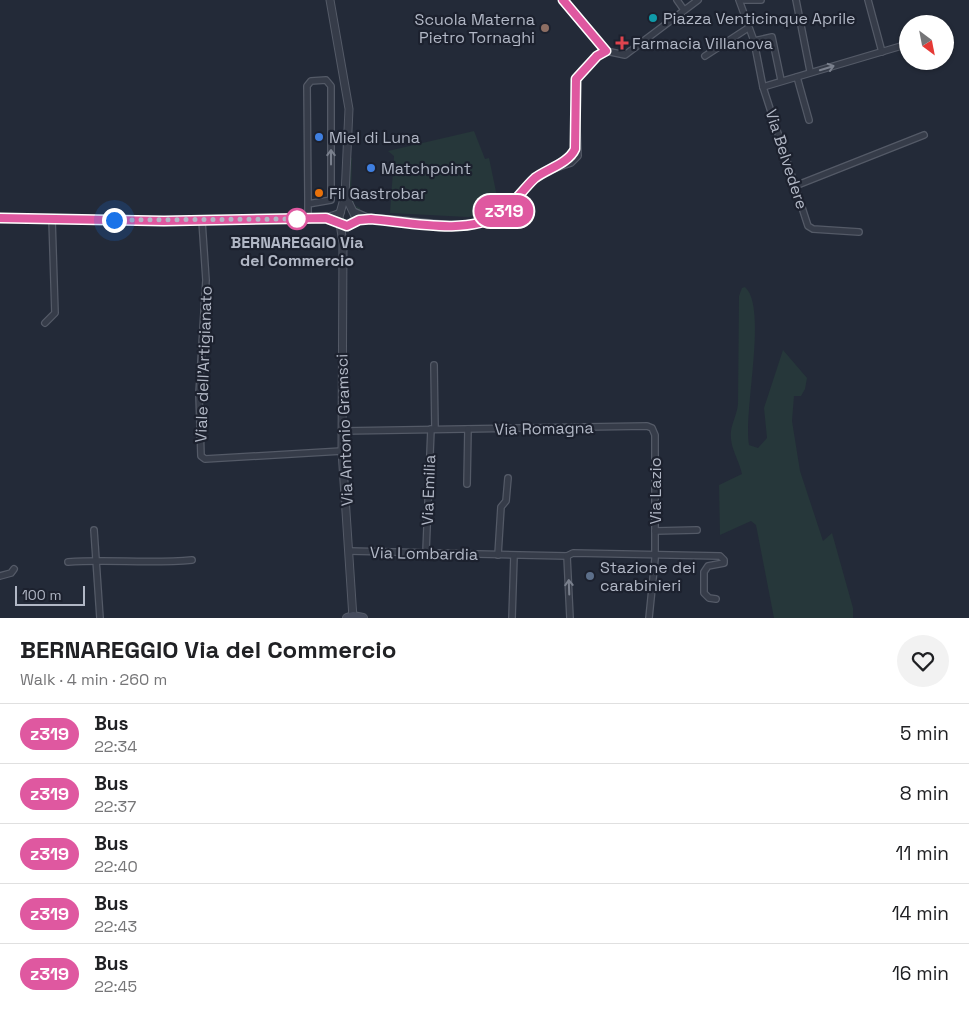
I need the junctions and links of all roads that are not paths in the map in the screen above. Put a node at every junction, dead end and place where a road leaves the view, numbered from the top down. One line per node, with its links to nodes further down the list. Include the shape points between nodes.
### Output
1 (330, 0): 24 (street, via 349,109)
2 (563, 0): 14 (street)
3 (677, 0): 10 (street)
4 (698, 0): 10 (street)
5 (739, 0): 11 (street, Via Belvedere)
6 (744, 0): 7 (street)
7 (761, 0)
8 (796, 0): 17 (street)
9 (868, 0): 15 (street)
10 (684, 10): 14 (street, via 626,54)
11 (748, 28): 12 (street, Via Belvedere); 16 (street)
12 (754, 41): 19 (street, via 772,37); 20 (street, Via Belvedere)
13 (899, 47): 15 (street)
14 (606, 51): 32 (street, via 576,79 579,152 575,160 542,173 503,211 481,222 457,226)
15 (882, 52): 18 (street, one-way to 15)
16 (705, 56)
17 (810, 71)
18 (797, 77): 20 (street); 21 (street)
19 (781, 80)
20 (764, 87): 23 (street, Via Belvedere)
21 (809, 120)
22 (924, 135): 23 (street)
23 (795, 186): 36 (street, Via Belvedere, via 808,226)
24 (345, 195): 26 (street); 27 (street)
25 (308, 204): 25 (street, one-way to 25, via 331,200 331,86 326,80 311,81 307,86); 31 (street)
26 (354, 211): 27 (street, via 348,208); 32 (street); 35 (street)
27 (341, 212): 29 (street); 34 (street)
28 (0, 218): 30 (street)
29 (326, 218): 31 (street); 34 (street)
30 (52, 219): 33 (street); 38 (street, via 55,313)
31 (308, 219): 33 (street)
32 (371, 219): 35 (street)
33 (202, 221): 44 (street, Viale dell'Artigianato, via 206,280 199,394 201,456 205,459)
34 (341, 222): 35 (street, via 346,226); 37 (street, Via Antonio Gramsci)
35 (353, 224): 37 (street, Via Antonio Gramsci)
36 (859, 232)
37 (343, 242): 43 (street, Via Antonio Gramsci)
38 (45, 322)
39 (434, 365): 41 (street)
40 (652, 428): 42 (street, Via Romagna); 49 (street, Via Lazio)
41 (433, 429): 42 (street, Via Romagna); 43 (street, Via Romagna); 51 (street, Via Emilia)
42 (468, 430): 46 (street)
43 (342, 431): 44 (street, Via Antonio Gramsci)
44 (342, 451): 50 (street, Via Antonio Gramsci)
45 (508, 478): 52 (street, Via Lombardia, via 506,501 501,507)
46 (467, 484)
47 (94, 530): 56 (street)
48 (697, 530): 49 (street)
49 (655, 531): 53 (street, Via Lazio)
50 (349, 551): 51 (street, Via Lombardia); 62 (street, Via Antonio Gramsci)
51 (426, 552): 52 (street, Via Lombardia)
52 (498, 555): 54 (street, Via Lombardia)
53 (655, 555): 55 (street, Via Lombardia, via 573,553); 61 (street, Via Lombardia, via 723,557 721,565 705,568 704,593); 67 (street, Via Lazio)
54 (514, 556): 55 (street, Via Lombardia); 65 (street)
55 (567, 556): 66 (street, one-way to 55)
56 (95, 560): 57 (street); 58 (street); 63 (street)
57 (192, 560)
58 (68, 562)
59 (14, 569): 60 (street)
60 (0, 576)
61 (716, 599)
62 (351, 617): 64 (main road)
63 (100, 618)
64 (363, 618)
65 (512, 618)
66 (570, 618)
67 (649, 618)

